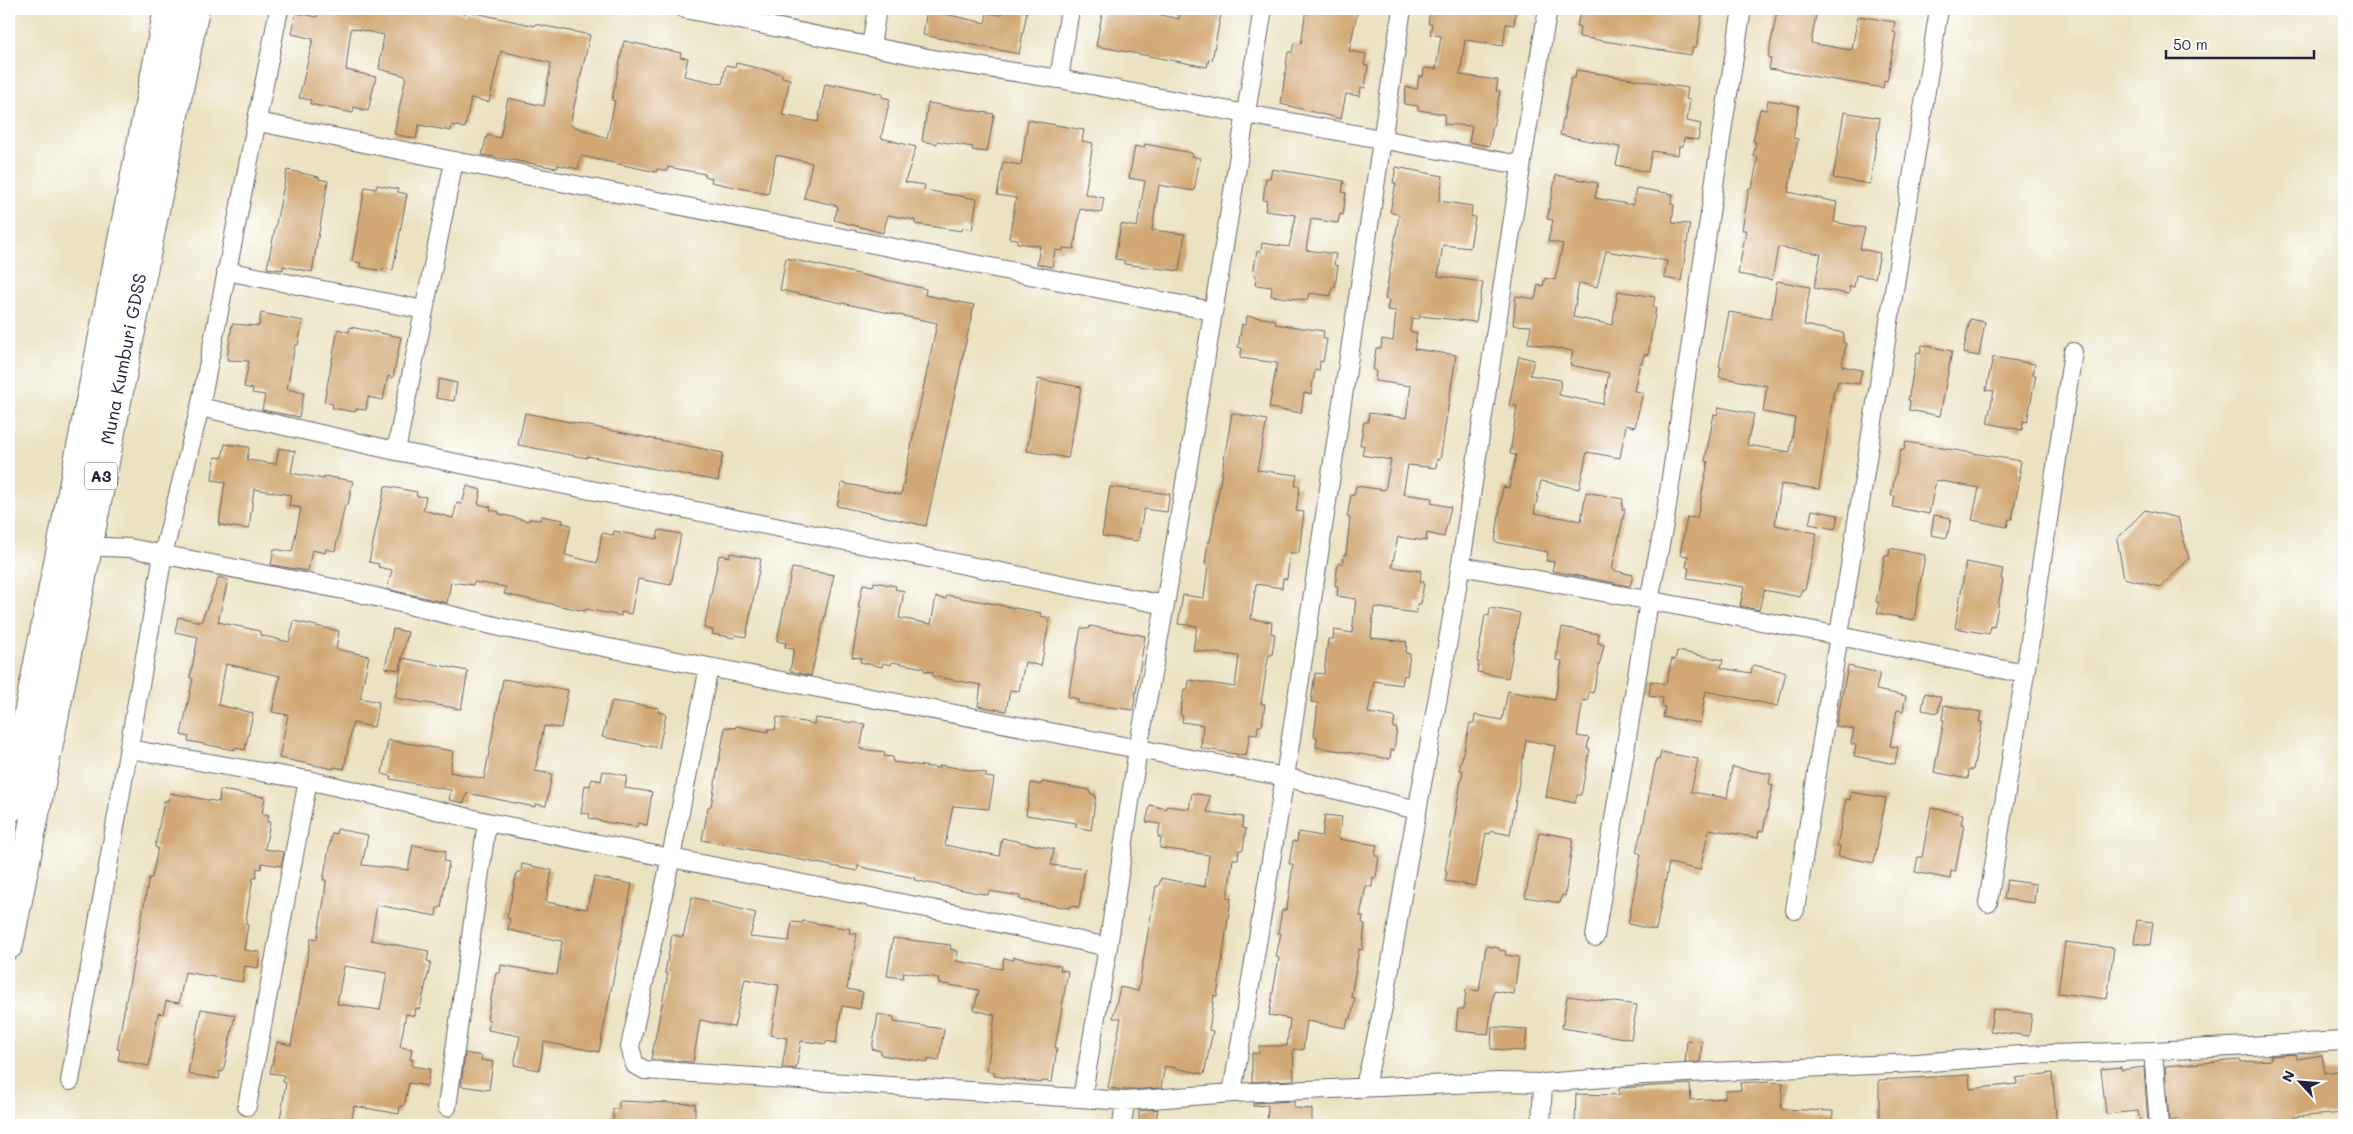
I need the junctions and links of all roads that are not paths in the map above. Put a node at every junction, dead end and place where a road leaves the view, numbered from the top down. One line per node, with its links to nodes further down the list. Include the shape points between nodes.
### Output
1 (168, 9): 25 (highway, Muna Kumburi GDSS / A3)
2 (195, 9): 25 (highway, Muna Kumburi GDSS / A3)
3 (279, 9): 15 (street)
4 (685, 9): 12 (street)
5 (877, 9): 12 (street)
6 (1070, 9): 13 (street)
7 (1263, 9): 14 (street)
8 (1402, 9): 16 (street)
9 (1548, 9): 18 (street)
10 (1742, 9): 28 (street, via 1665,519)
11 (1939, 9): 30 (street)
12 (871, 46): 13 (street)
13 (1059, 79): 14 (street)
14 (1246, 114): 16 (street); 21 (street)
15 (258, 122): 17 (street); 19 (street)
16 (1381, 141): 18 (street); 35 (street)
17 (454, 161): 20 (street); 21 (street)
18 (1520, 165): 27 (street)
19 (226, 271): 20 (street); 23 (street)
20 (424, 310): 24 (street)
21 (1212, 311): 29 (street)
22 (2073, 352): 32 (street)
23 (200, 407): 24 (street); 26 (street)
24 (396, 451): 29 (street)
25 (73, 545): 26 (street, via 130,548); 37 (highway, Muna Kumburi GDSS / A3); 44 (highway, Muna Kumburi GDSS / A3)
26 (164, 555): 31 (street); 34 (street)
27 (1461, 566): 28 (street); 38 (street)
28 (1649, 601): 30 (street); 43 (street)
29 (1165, 605): 33 (street)
30 (1839, 636): 32 (street); 42 (street)
31 (709, 668): 33 (street); 40 (street)
32 (2025, 674): 41 (street)
33 (1138, 748): 35 (street); 45 (street)
34 (129, 749): 36 (street); 48 (street)
35 (1285, 777): 38 (street); 51 (street)
36 (308, 780): 39 (street); 54 (street)
37 (9, 809)
38 (1417, 810): 50 (street, via 1378,1037)
39 (487, 822): 40 (street); 55 (street)
40 (671, 857): 45 (street); 52 (street, via 630,1047 635,1066 645,1070)
41 (1988, 903)
42 (1795, 910)
43 (1596, 937)
44 (9, 945)
45 (1108, 947): 52 (street)
46 (2344, 1041): 47 (street)
47 (2152, 1051): 49 (street, via 2021,1054); 58 (street)
48 (70, 1081)
49 (1543, 1083): 50 (street); 57 (street)
50 (1364, 1088): 51 (street)
51 (1232, 1093): 53 (street)
52 (1082, 1098): 53 (street)
53 (1125, 1101): 56 (street)
54 (247, 1106)
55 (447, 1107)
56 (1122, 1125)
57 (1542, 1125)
58 (2159, 1125)

